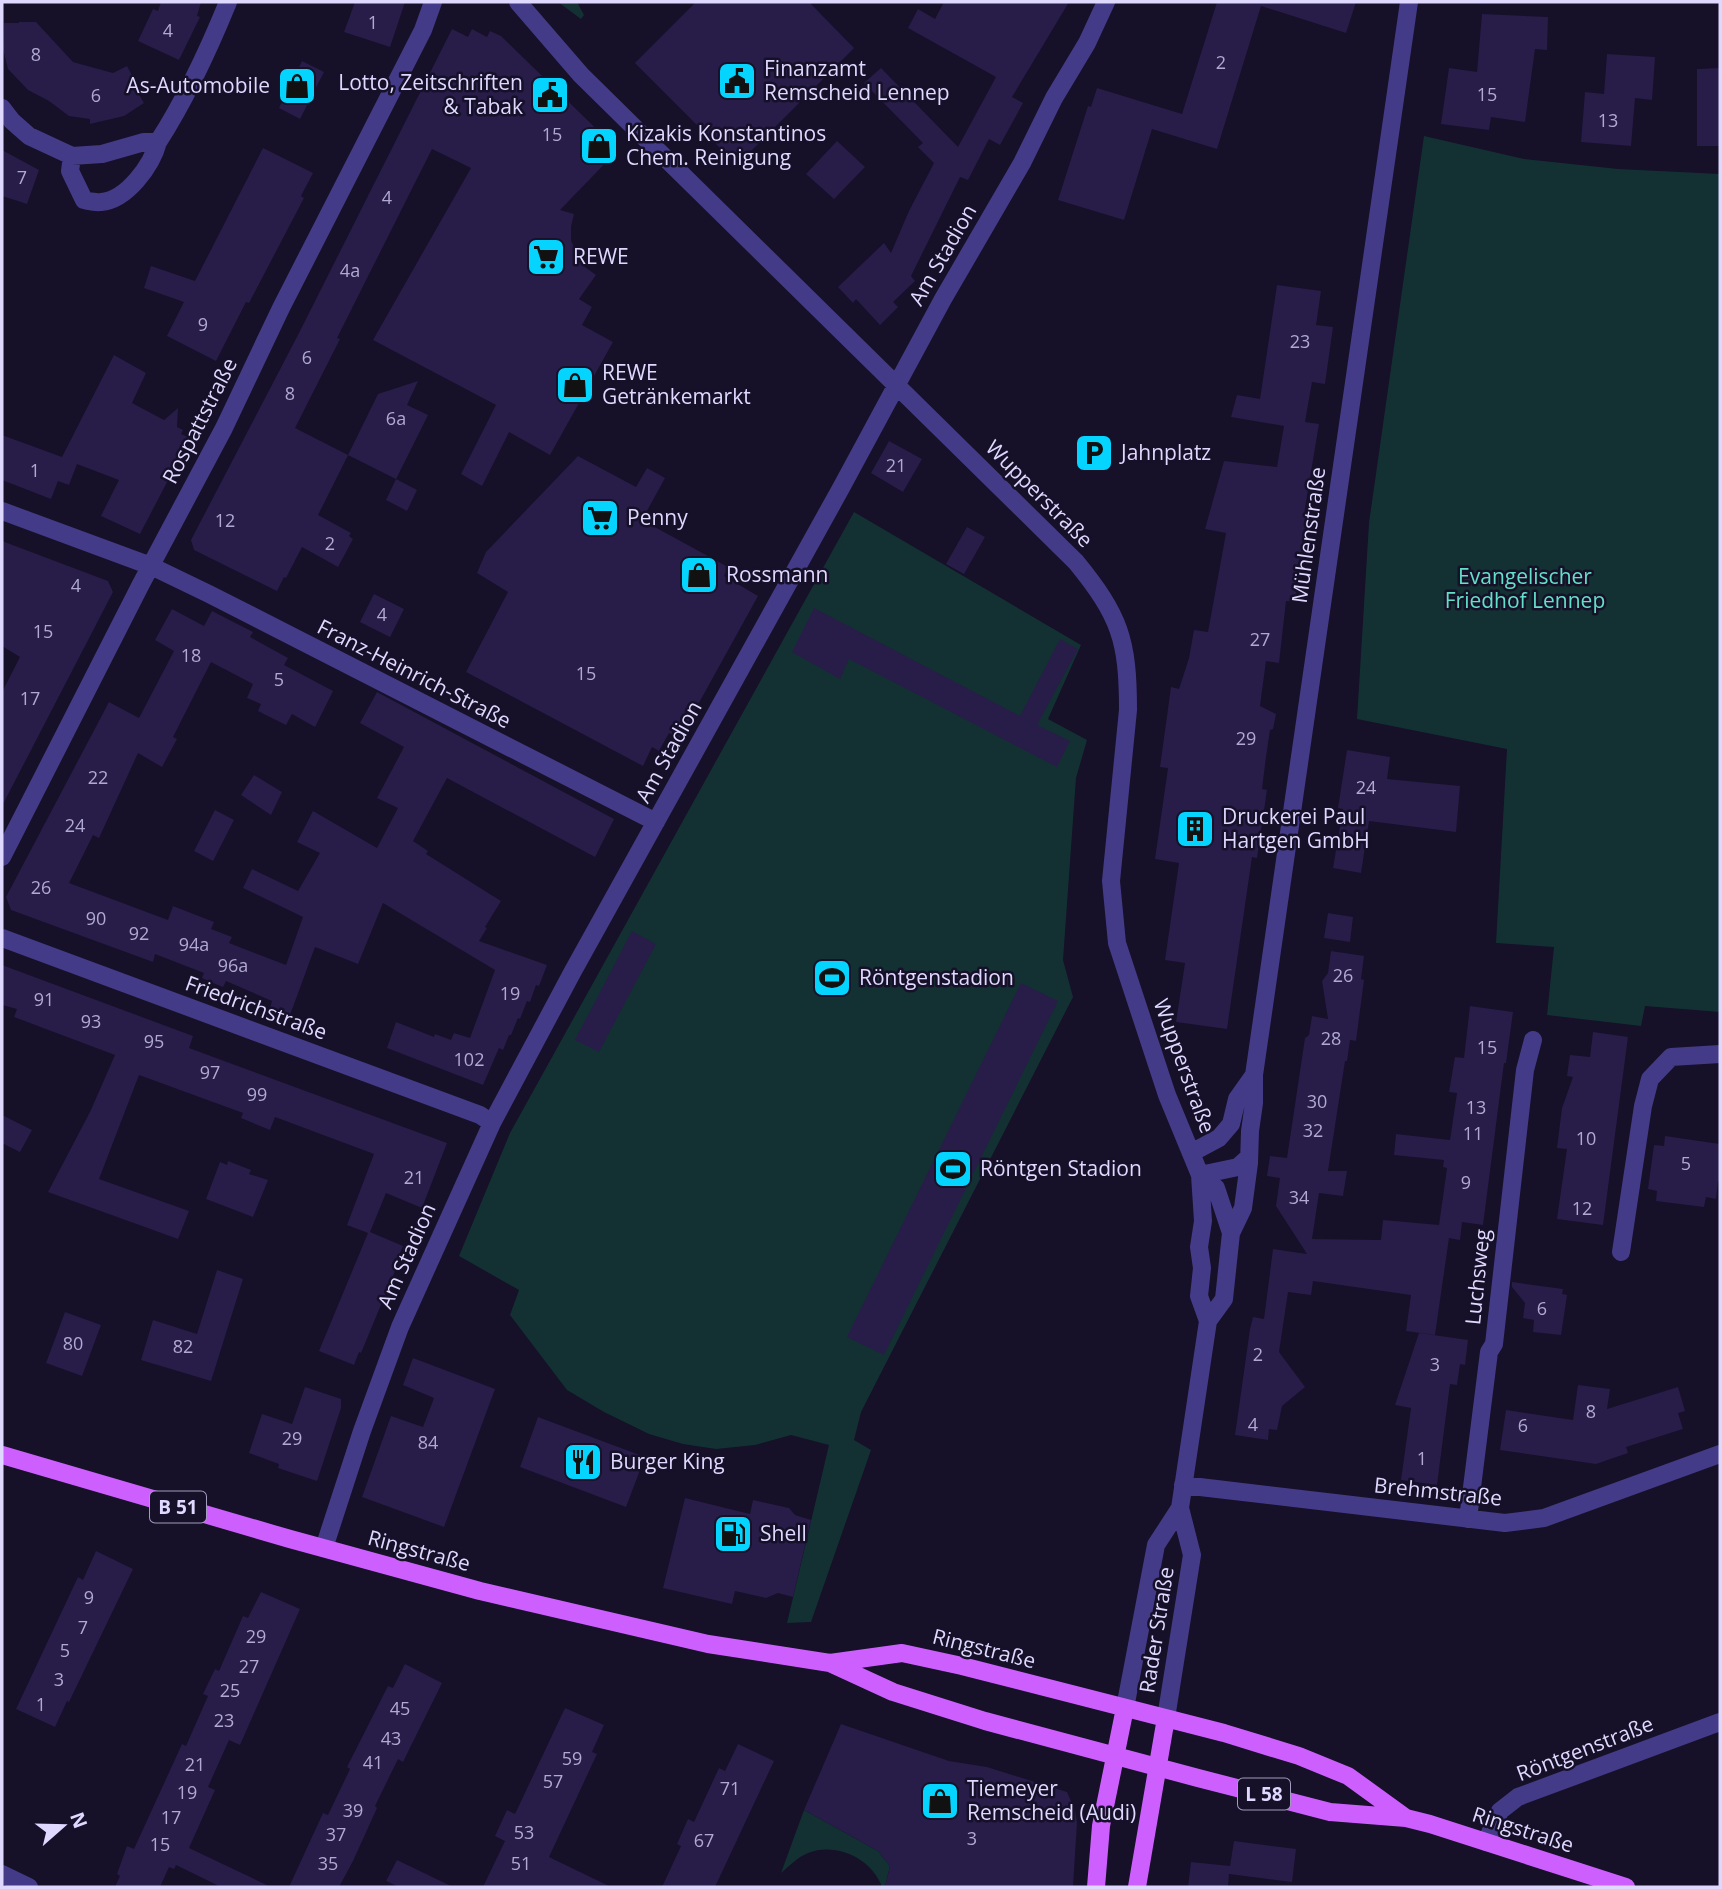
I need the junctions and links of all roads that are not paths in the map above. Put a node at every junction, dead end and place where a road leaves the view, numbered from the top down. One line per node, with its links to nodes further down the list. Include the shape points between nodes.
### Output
1 (228, 2): 7 (street, via 183,104)
2 (433, 2): 11 (street, Rospattstraße, via 423,30)
3 (518, 2): 9 (street, Wupperstraße, via 581,75)
4 (1106, 2): 9 (street, Am Stadion)
5 (1409, 2): 17 (street, Mühlenstraße)
6 (2, 108): 8 (street, via 29,136)
7 (158, 142): 8 (street); 8 (street, via 155,156 138,179 102,202 84,200 70,171)
8 (72, 156)
9 (898, 385): 12 (street, Am Stadion); 19 (street, Wupperstraße, via 1076,562 1110,607 1121,634 1128,710 1111,881 1117,943)
10 (2, 511): 11 (street, Franz-Heinrich-Straße)
11 (151, 566): 12 (street, Franz-Heinrich-Straße); 13 (street, Rospattstraße)
12 (656, 822): 18 (street, Am Stadion)
13 (2, 857)
14 (2, 938): 18 (street, Friedrichstraße)
15 (1533, 1040): 29 (street, Luchsweg, via 1525,1070 1494,1344 1489,1352)
16 (1720, 1054): 23 (street, via 1671,1056 1650,1079)
17 (1254, 1074): 19 (street, Mühlenstraße, via 1237,1099 1231,1124 1219,1138); 20 (street, Mühlenstraße)
18 (492, 1123): 30 (street, Am Stadion, via 400,1327)
19 (1191, 1153): 21 (street, Wupperstraße)
20 (1250, 1157): 21 (street, via 1238,1167); 22 (street, Mühlenstraße, via 1242,1208)
21 (1200, 1175): 22 (street, Rader Straße, via 1216,1188); 24 (street, Rader Straße, via 1199,1296)
22 (1231, 1233): 24 (street, Rader Straße, via 1224,1299)
23 (1621, 1252)
24 (1208, 1321): 27 (street, Rader Straße)
25 (1720, 1454): 29 (street, Brehmstraße, via 1544,1518 1505,1523)
26 (2, 1455): 30 (main road, Ringstraße / B 51)
27 (1183, 1485): 28 (street, Rader Straße); 29 (street, Brehmstraße)
28 (1180, 1508): 32 (street, Rader Straße, via 1156,1545); 33 (street, Rader Straße, via 1192,1555)
29 (1468, 1520)
30 (324, 1548): 31 (main road, Ringstraße / B 51, via 672,1637)
31 (830, 1663): 32 (main road, Ringstraße / B 51, via 902,1653); 35 (main road, Ringstraße / B 51, via 893,1692)
32 (1125, 1708): 33 (main road, B 51); 35 (main road)
33 (1166, 1718): 36 (main road); 37 (main road, Ringstraße / L 58, via 1299,1756 1348,1776)
34 (1720, 1722): 38 (street, Röntgenstraße, via 1518,1797 1500,1811)
35 (1116, 1756): 36 (main road, Ringstraße); 41 (main road, via 1101,1826)
36 (1157, 1767): 37 (main road, Ringstraße / L 58, via 1330,1812); 42 (main road)
37 (1406, 1818): 38 (main road, Ringstraße / L 58)
38 (1486, 1842): 43 (main road, Ringstraße / L 58)
39 (2, 1874): 40 (street)
40 (29, 1887)
41 (1096, 1887)
42 (1137, 1887)
43 (1626, 1887)

